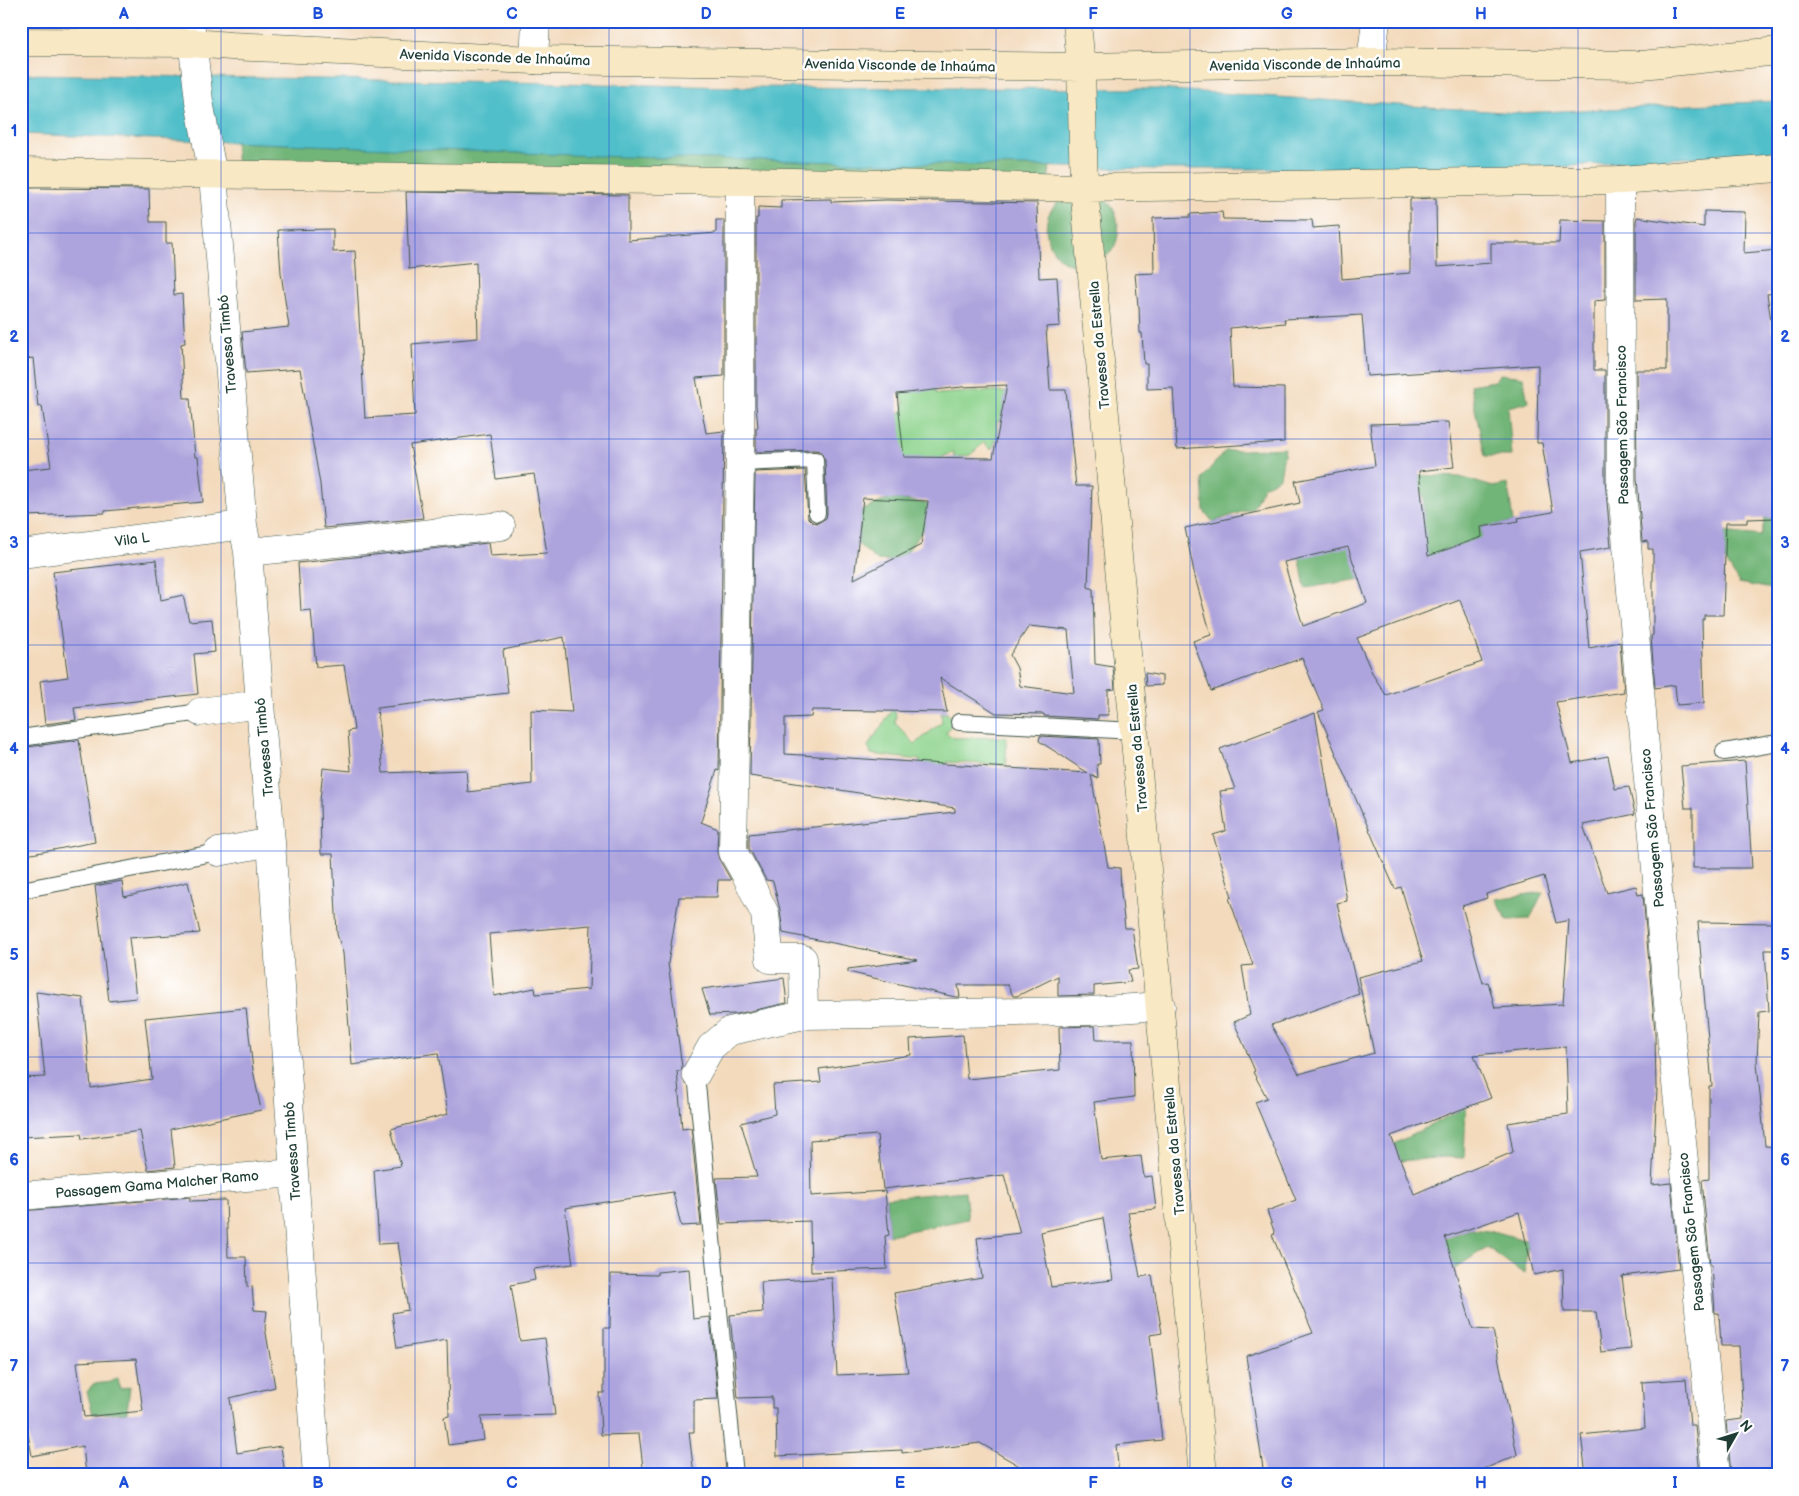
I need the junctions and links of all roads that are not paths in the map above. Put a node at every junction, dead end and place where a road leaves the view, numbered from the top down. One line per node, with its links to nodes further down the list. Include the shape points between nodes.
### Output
1 (536, 21): 7 (street)
2 (1077, 21): 9 (street, Travessa da Estrella)
3 (1376, 21): 8 (street)
4 (192, 41): 5 (street, Avenida Visconde de Inhaúma); 7 (street, Avenida Visconde de Inhaúma, via 230,46); 12 (street, Travessa Timbó)
5 (21, 42)
6 (1778, 51): 8 (street, Avenida Visconde de Inhaúma, via 1642,65)
7 (534, 60): 9 (street, Avenida Visconde de Inhaúma)
8 (1371, 62): 9 (street, Avenida Visconde de Inhaúma)
9 (1081, 70): 15 (street, Travessa da Estrella)
10 (1778, 168): 13 (street)
11 (21, 172): 12 (street)
12 (213, 176): 14 (street); 18 (street, Travessa Timbó)
13 (1620, 180): 15 (street); 40 (street, Passagem São Francisco, via 1621,479 1668,1004)
14 (740, 181): 15 (street); 16 (street)
15 (1084, 187): 25 (street, Travessa da Estrella)
16 (740, 463): 17 (lane, via 815,460); 33 (street, via 733,852 765,914 770,959 803,959)
17 (817, 513)
18 (243, 524): 20 (street, Travessa Timbó); 21 (street, Vila L)
19 (501, 526): 20 (street)
20 (248, 552): 22 (street, Travessa Timbó)
21 (21, 554)
22 (260, 704): 23 (street); 29 (street, Travessa Timbó)
23 (200, 712): 26 (lane)
24 (959, 722): 25 (lane)
25 (1135, 731): 32 (street, Travessa da Estrella)
26 (21, 738)
27 (1778, 743): 28 (lane)
28 (1724, 752)
29 (271, 842): 30 (street); 35 (street, Travessa Timbó)
30 (218, 852): 31 (lane)
31 (21, 890)
32 (1161, 1006): 33 (street, via 1090,1011); 39 (street, Travessa da Estrella)
33 (804, 1015): 34 (street, via 730,1031 712,1047)
34 (696, 1074): 38 (lane)
35 (294, 1173): 36 (street, Passagem Gama Malcher Ramo); 37 (street, Travessa Timbó)
36 (21, 1196)
37 (317, 1475)
38 (735, 1475)
39 (1204, 1475)
40 (1716, 1475)

